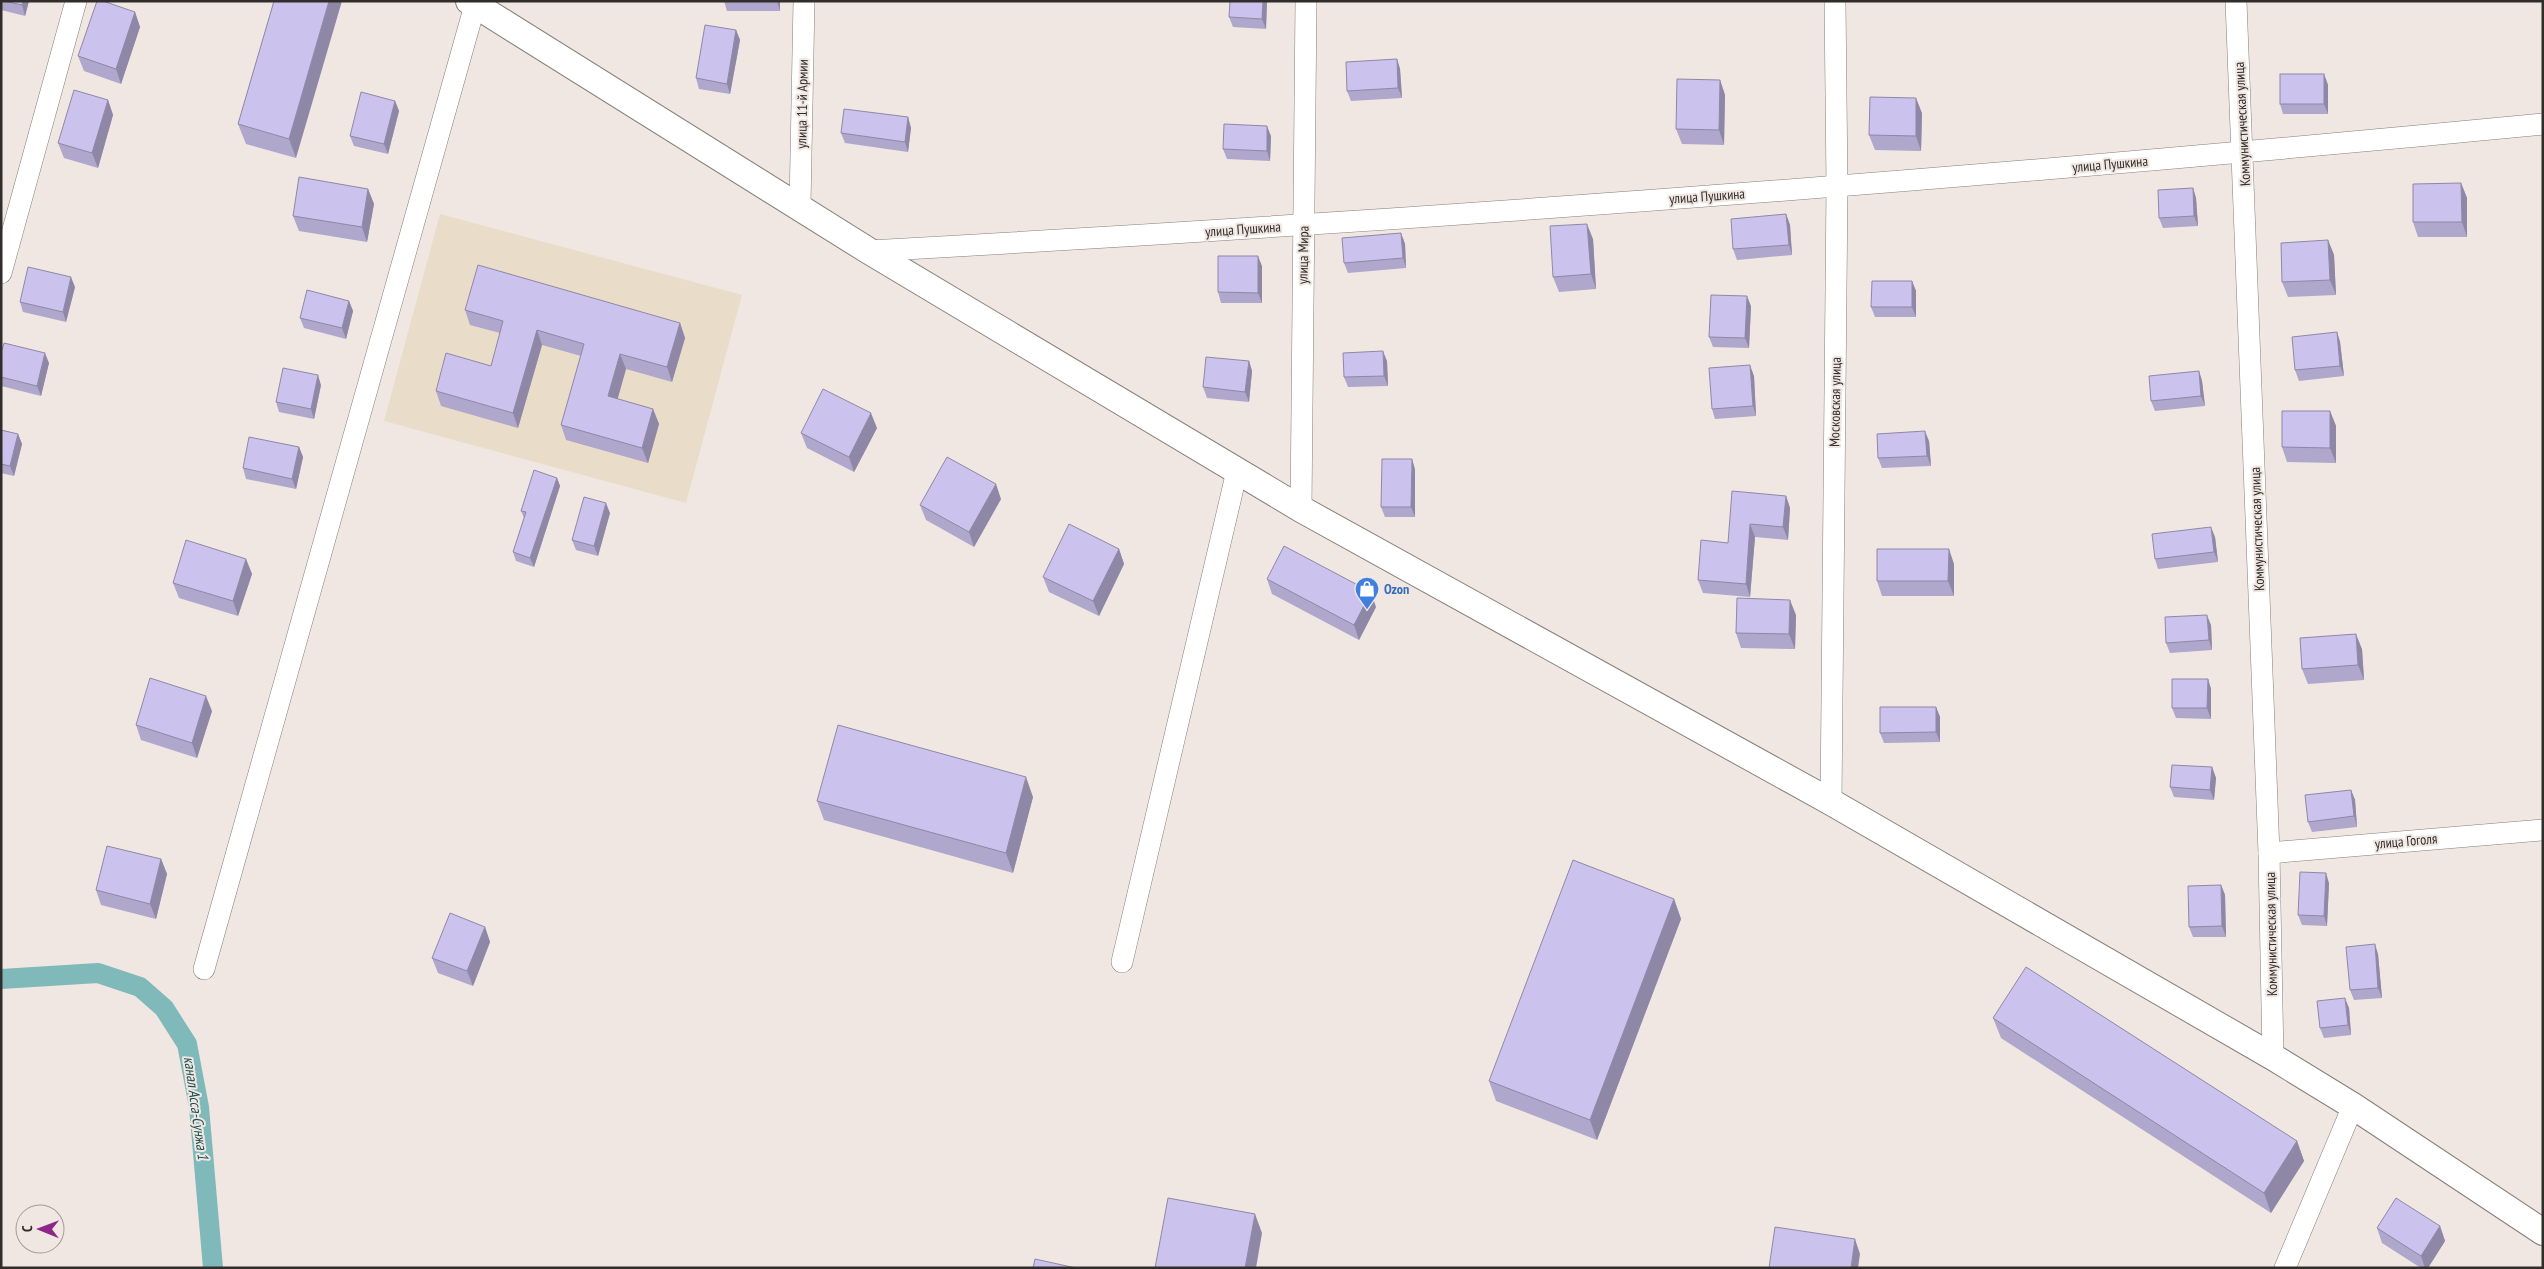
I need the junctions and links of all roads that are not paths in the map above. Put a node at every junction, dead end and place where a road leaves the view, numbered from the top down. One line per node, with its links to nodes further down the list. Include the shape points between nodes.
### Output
1 (76, 1): 13 (street)
2 (804, 1): 10 (street, улица 11-й Армии)
3 (1306, 1): 11 (street, улица Мира)
4 (1835, 1): 9 (street, Московская улица)
5 (2236, 1): 8 (street, Коммунистическая улица)
6 (472, 3): 10 (main road); 20 (street)
7 (2543, 124): 8 (street, улица Пушкина)
8 (2244, 153): 9 (street, улица Пушкина); 18 (street, Коммунистическая улица)
9 (1837, 187): 11 (street, улица Пушкина); 16 (street, Московская улица)
10 (800, 206): 12 (main road)
11 (1304, 225): 12 (street, улица Пушкина); 15 (street, улица Мира)
12 (869, 251): 14 (main road)
13 (1, 274)
14 (1237, 471): 15 (main road); 19 (street)
15 (1301, 509): 16 (main road)
16 (1831, 802): 21 (main road)
17 (2543, 830): 18 (street, улица Гоголя)
18 (2269, 853): 21 (street, Коммунистическая улица)
19 (1122, 962)
20 (204, 969)
21 (2273, 1057): 22 (main road)
22 (2353, 1106): 23 (main road); 24 (street)
23 (2543, 1232)
24 (2285, 1268)

